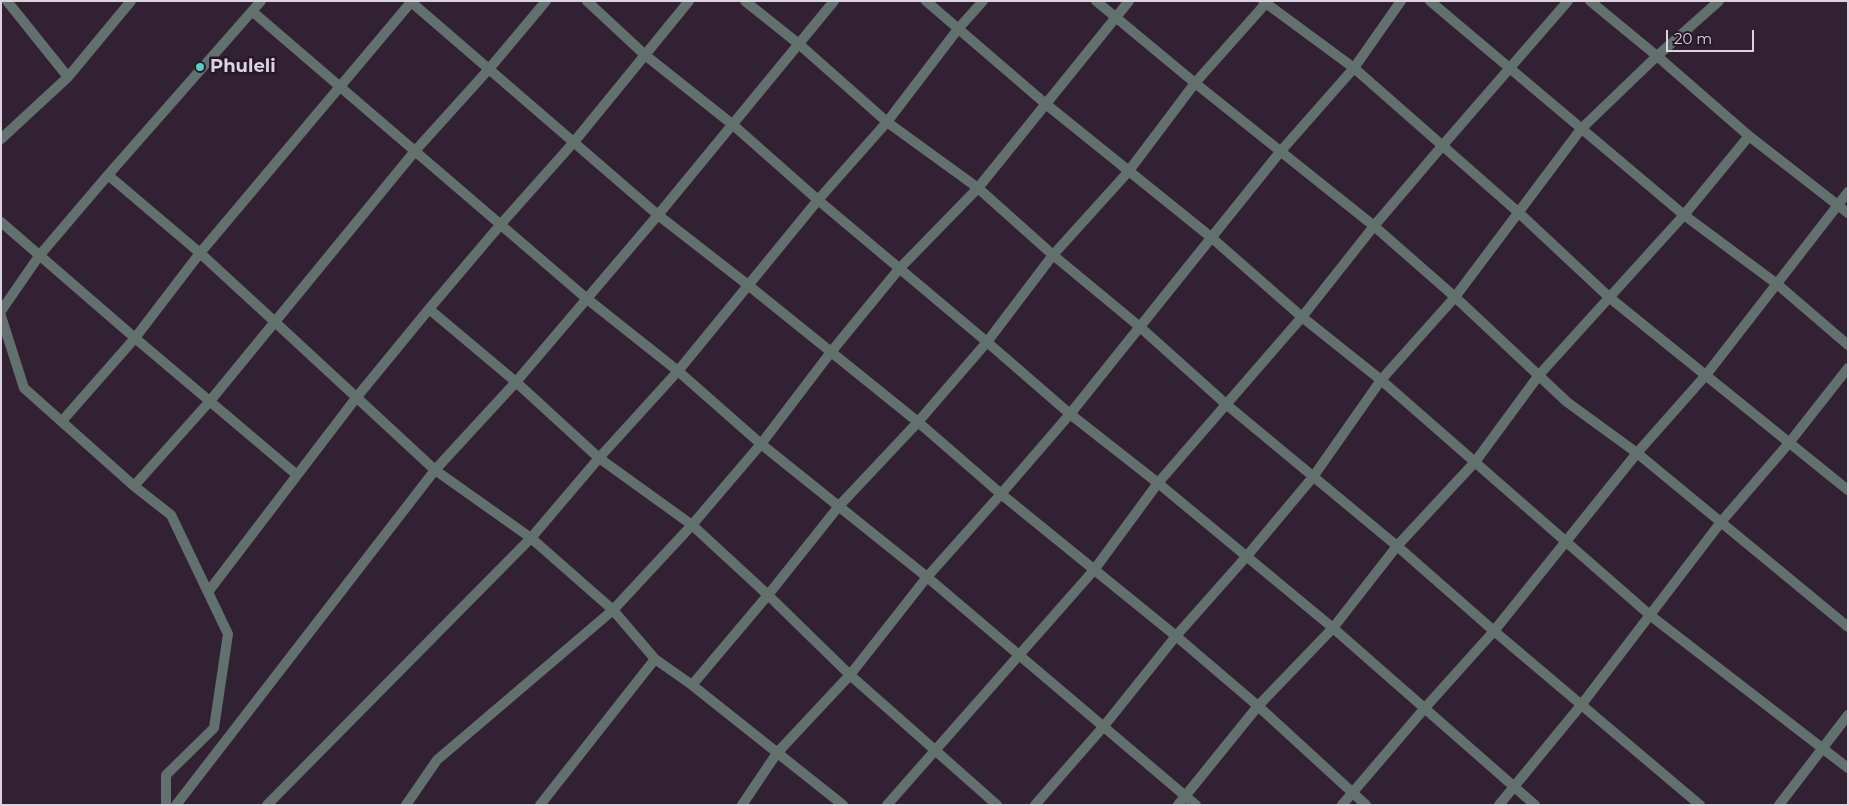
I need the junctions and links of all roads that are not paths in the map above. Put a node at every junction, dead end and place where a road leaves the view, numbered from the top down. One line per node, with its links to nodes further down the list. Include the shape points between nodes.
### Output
1 (7, 1): 29 (street)
2 (130, 1): 29 (street)
3 (261, 1): 20 (street)
4 (546, 1): 28 (street)
5 (587, 1): 24 (street)
6 (689, 1): 24 (street)
7 (745, 1): 23 (street)
8 (834, 1): 23 (street)
9 (926, 1): 22 (street)
10 (983, 1): 22 (street)
11 (1096, 1): 21 (street)
12 (1129, 1): 21 (street)
13 (1401, 1): 26 (street)
14 (1430, 1): 27 (street)
15 (1568, 1): 27 (street)
16 (1590, 1): 25 (street)
17 (1719, 1): 25 (street)
18 (411, 2): 28 (street); 31 (street)
19 (1266, 2): 26 (street); 30 (street)
20 (253, 12): 31 (street); 43 (street)
21 (1116, 18): 30 (street); 32 (street)
22 (958, 29): 32 (street); 33 (street)
23 (800, 45): 33 (street); 34 (street)
24 (645, 55): 34 (street); 38 (street)
25 (1658, 56): 35 (street); 36 (street)
26 (1354, 68): 39 (street); 41 (street)
27 (1509, 68): 35 (street); 39 (street)
28 (489, 69): 38 (street); 40 (street)
29 (68, 76): 37 (street)
30 (1195, 83): 41 (street); 42 (street)
31 (339, 87): 40 (street); 56 (street)
32 (1047, 105): 42 (street); 44 (street)
33 (887, 122): 44 (street); 46 (street)
34 (732, 124): 46 (street); 50 (street)
35 (1581, 129): 48 (street); 51 (street)
36 (1749, 136): 47 (street); 51 (street)
37 (1, 139)
38 (574, 142): 50 (street); 53 (street)
39 (1443, 145): 48 (street); 54 (street)
40 (415, 151): 53 (street); 69 (street)
41 (1280, 152): 54 (street); 55 (street)
42 (1128, 172): 55 (street); 57 (street)
43 (108, 175): 56 (street); 58 (street)
44 (978, 188): 57 (street); 59 (street)
45 (1848, 192): 47 (street)
46 (818, 200): 59 (street); 61 (street)
47 (1837, 204): 49 (street); 60 (street)
48 (1518, 212): 62 (street); 64 (street)
49 (1848, 213)
50 (658, 215): 61 (street); 63 (street)
51 (1684, 215): 60 (street); 64 (street)
52 (1, 222): 58 (street)
53 (501, 224): 63 (street); 65 (street)
54 (1374, 226): 62 (street); 68 (street)
55 (1212, 238): 68 (street); 70 (street)
56 (200, 254): 69 (street); 71 (street)
57 (1053, 255): 70 (street); 72 (street)
58 (39, 256): 66 (street); 71 (street)
59 (899, 268): 72 (street); 74 (street)
60 (1776, 284): 73 (street); 78 (street)
61 (748, 285): 74 (street); 76 (street)
62 (1455, 297): 77 (street); 79 (street)
63 (586, 298): 76 (street); 80 (street)
64 (1610, 298): 77 (street); 78 (street)
65 (429, 310): 80 (street); 81 (street)
66 (1, 311)
67 (1, 316): 85 (street, via 24,388)
68 (1302, 317): 79 (street); 83 (street)
69 (275, 322): 81 (street); 82 (street)
70 (1140, 326): 83 (street); 84 (street)
71 (135, 338): 82 (street); 85 (street)
72 (987, 342): 84 (street); 86 (street)
73 (1848, 345)
74 (830, 352): 86 (street); 88 (street)
75 (1848, 368): 87 (street)
76 (678, 371): 88 (street); 90 (street)
77 (1539, 375): 89 (street, via 1567,402); 91 (street)
78 (1706, 375): 87 (street); 89 (street)
79 (1381, 380): 91 (street); 94 (street)
80 (516, 382): 90 (street); 92 (street)
81 (356, 398): 92 (street); 93 (street)
82 (210, 401): 93 (street); 96 (street)
83 (1227, 405): 94 (street); 95 (street)
84 (1070, 414): 95 (street); 98 (street)
85 (62, 421): 96 (street)
86 (918, 422): 98 (street); 99 (street)
87 (1789, 442): 97 (street); 100 (street)
88 (761, 444): 99 (street); 101 (street)
89 (1637, 453): 100 (street); 103 (street)
90 (600, 458): 101 (street); 102 (street)
91 (1475, 462): 103 (street); 104 (street)
92 (435, 470): 102 (street); 133 (street)
93 (297, 475): 108 (street)
94 (1313, 477): 104 (street); 105 (street)
95 (1158, 484): 105 (street); 106 (street)
96 (134, 486): 108 (street, via 171,515)
97 (1848, 490)
98 (1001, 494): 106 (street); 107 (street)
99 (839, 506): 107 (street); 109 (street)
100 (1721, 522): 111 (street); 112 (street)
101 (692, 525): 109 (street); 110 (street)
102 (531, 538): 110 (street); 134 (street)
103 (1566, 542): 111 (street); 114 (street)
104 (1397, 546): 113 (street); 114 (street)
105 (1246, 557): 113 (street); 115 (street)
106 (1094, 570): 115 (street); 116 (street)
107 (928, 577): 116 (street); 118 (street)
108 (208, 592): 132 (street, via 228,634 214,728 166,775)
109 (768, 595): 118 (street); 119 (street)
110 (613, 610): 117 (street); 135 (street, via 437,760)
111 (1651, 616): 120 (street); 126 (street)
112 (1848, 627)
113 (1332, 628): 121 (street); 122 (street)
114 (1494, 631): 120 (street); 122 (street)
115 (1176, 636): 121 (street); 124 (street)
116 (1020, 655): 124 (street); 125 (street)
117 (655, 659): 119 (street); 136 (street)
118 (850, 674): 125 (street); 127 (street)
119 (692, 685): 127 (street)
120 (1582, 704): 129 (street); 148 (street)
121 (1258, 706): 130 (street); 131 (street)
122 (1424, 709): 129 (street); 130 (street)
123 (1848, 715): 126 (street)
124 (1104, 726): 131 (street); 141 (street)
125 (936, 749): 139 (street); 140 (street)
126 (1821, 749): 128 (street); 149 (street)
127 (777, 752): 137 (street); 138 (street)
128 (1848, 768)
129 (1513, 787): 146 (street); 147 (street)
130 (1353, 792): 144 (street); 145 (street)
131 (1186, 796): 142 (street); 143 (street)
132 (166, 805)
133 (176, 805)
134 (267, 805)
135 (406, 805)
136 (540, 805)
137 (742, 805)
138 (843, 805)
139 (887, 805)
140 (997, 805)
141 (1035, 805)
142 (1178, 805)
143 (1196, 805)
144 (1342, 805)
145 (1366, 805)
146 (1499, 805)
147 (1535, 805)
148 (1700, 805)
149 (1779, 805)

